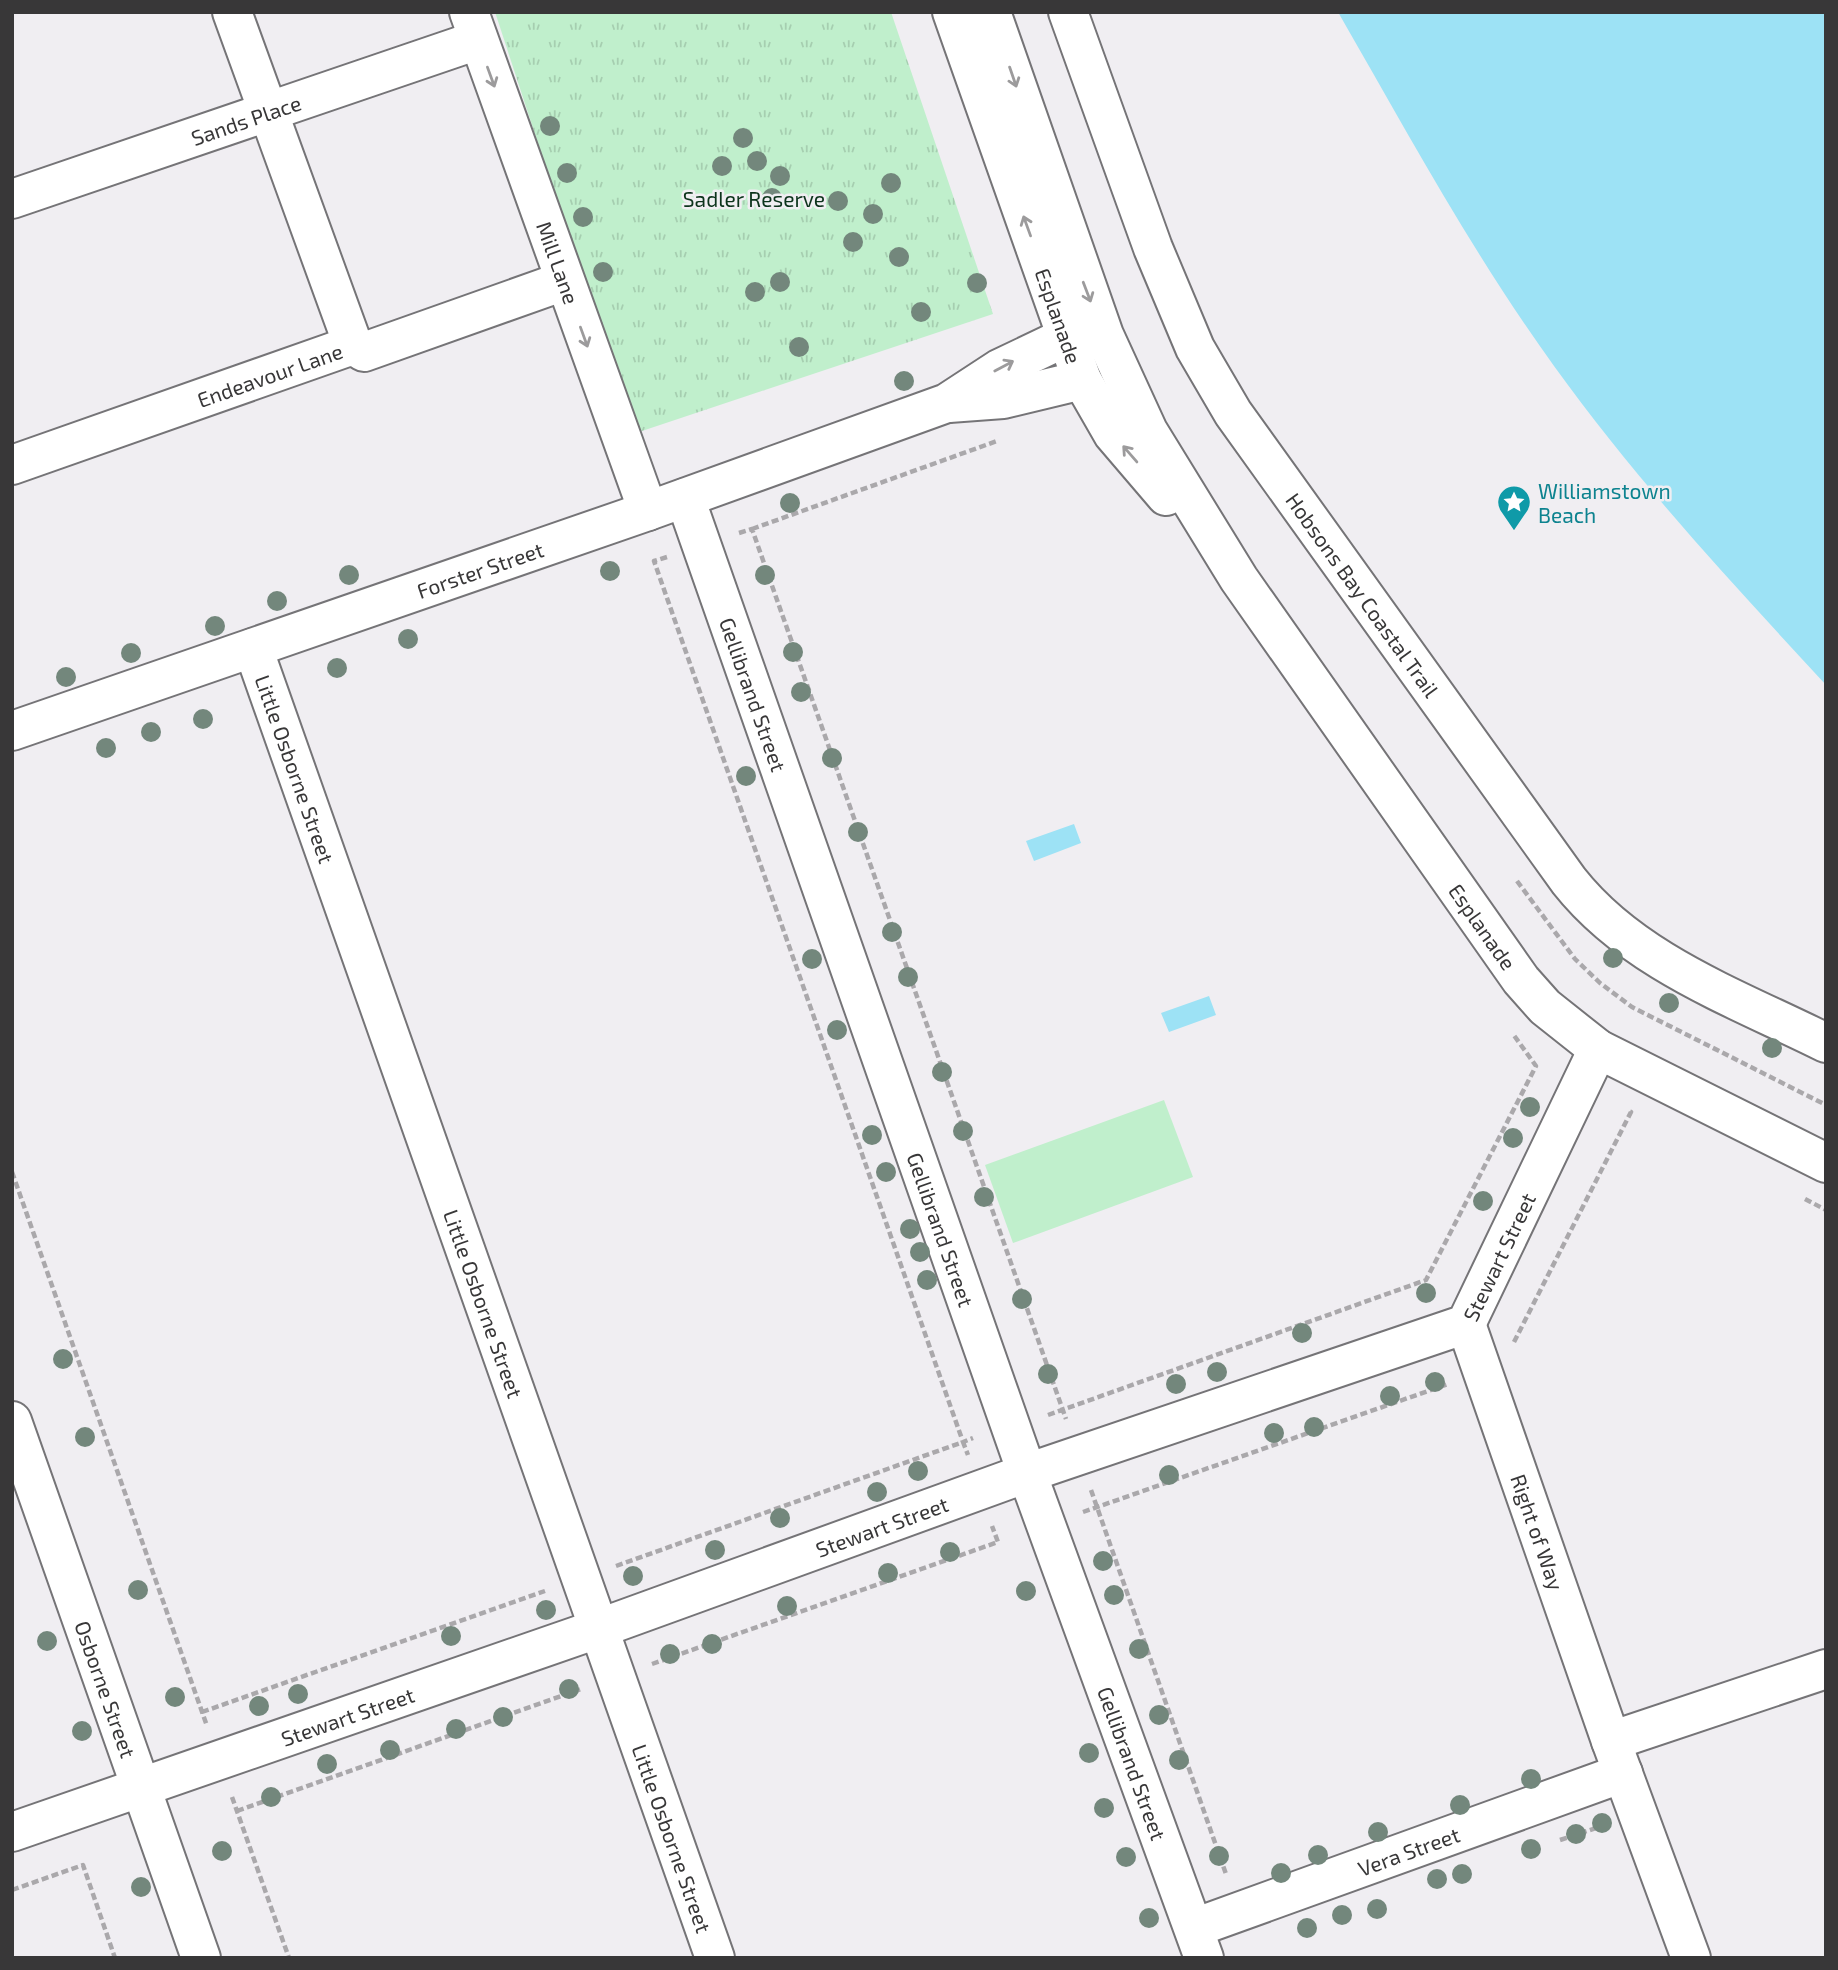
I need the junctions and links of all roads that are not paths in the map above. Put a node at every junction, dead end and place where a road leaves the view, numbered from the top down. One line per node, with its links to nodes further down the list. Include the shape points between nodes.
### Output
1 (232, 12): 6 (street)
2 (952, 12): 10 (street, Esplanade, one-way to 2)
3 (990, 12): 10 (street, Esplanade, one-way to 10)
4 (1068, 12): 17 (street, Hobsons Bay Coastal Trail, via 1153,248 1195,348 1233,413 1569,881 1595,911 1643,949)
5 (473, 26): 6 (street, Sands Place); 8 (street, Mill Lane, one-way to 8)
6 (268, 109): 7 (street, Sands Place); 9 (street)
7 (12, 199)
8 (564, 281): 9 (street, Endeavour Lane, via 364,352); 13 (street, Mill Lane, one-way to 13)
9 (353, 345): 11 (street, Endeavour Lane)
10 (1081, 350): 12 (street, Forster Street, via 999,369 947,403); 14 (street, Esplanade, via 1148,430); 14 (street, Esplanade, one-way to 10, via 1113,434)
11 (12, 465)
12 (685, 498): 13 (street, Forster Street); 22 (street, Gellibrand Street)
13 (648, 512): 15 (street, Forster Street)
14 (1239, 579): 18 (street, Esplanade, via 1521,980 1545,1007)
15 (253, 648): 16 (street, Forster Street); 23 (street, Little Osborne Street)
16 (12, 731)
17 (1826, 1043)
18 (1598, 1049): 19 (street, Esplanade); 20 (street, Stewart Street)
19 (1826, 1163)
20 (1466, 1324): 22 (street, Stewart Street); 25 (street, Right of Way)
21 (12, 1421): 26 (street, Osborne Street)
22 (1027, 1473): 23 (street, Stewart Street); 28 (street, Gellibrand Street)
23 (600, 1628): 26 (street, Stewart Street); 30 (street, Little Osborne Street)
24 (1826, 1669): 25 (street)
25 (1617, 1757): 28 (street, Vera Street); 31 (street, Right of Way)
26 (141, 1787): 27 (street, Stewart Street); 29 (street, Osborne Street)
27 (12, 1832)
28 (1199, 1943)
29 (201, 1958)
30 (715, 1958)
31 (1691, 1958)

